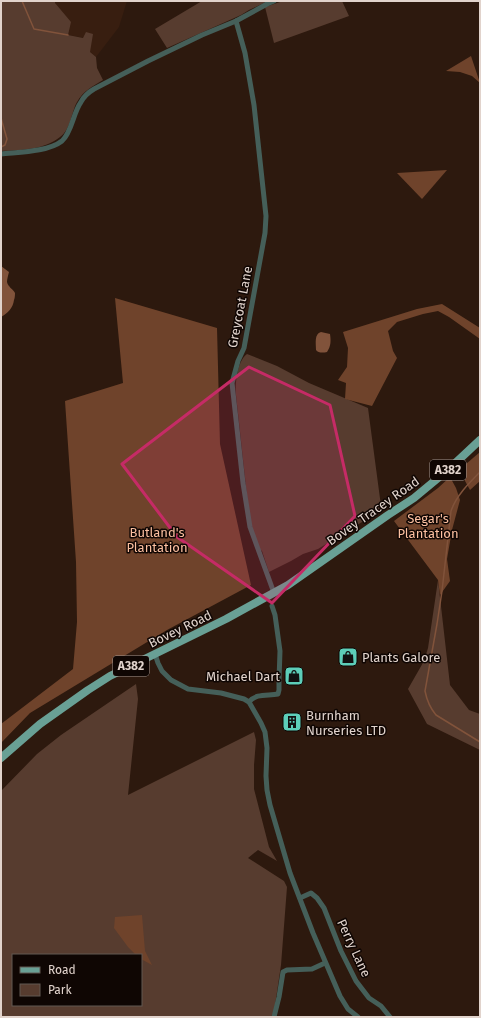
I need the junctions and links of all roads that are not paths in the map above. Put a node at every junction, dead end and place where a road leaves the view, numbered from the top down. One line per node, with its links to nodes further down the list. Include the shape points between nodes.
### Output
1 (274, 1): 2 (street)
2 (236, 21): 3 (street, via 148,61 88,93 80,102 69,130 62,140 52,146); 5 (street, Greycoat Lane, via 245,53 254,105 265,204 265,233 244,348 232,383 250,527)
3 (1, 154)
4 (480, 440): 5 (main road, Bovey Tracey Road / A382, via 414,498)
5 (274, 594): 7 (main road, Bovey Road / A382)
6 (272, 606): 8 (street, via 280,651 279,690 278,694 257,696)
7 (155, 654): 8 (street, via 162,671 171,680 188,689 222,693); 9 (main road, Bovey Road / A382, via 88,690 40,724)
8 (249, 702): 10 (street, via 265,732 266,776 270,805)
9 (1, 758)
10 (300, 898): 11 (street); 14 (street, Perry Lane, via 311,893 317,898 324,908 356,981 369,998 381,1006)
11 (325, 963): 12 (street, via 312,969 283,972); 13 (street, via 340,996 348,1009)
12 (274, 1017)
13 (358, 1017)
14 (390, 1017)

